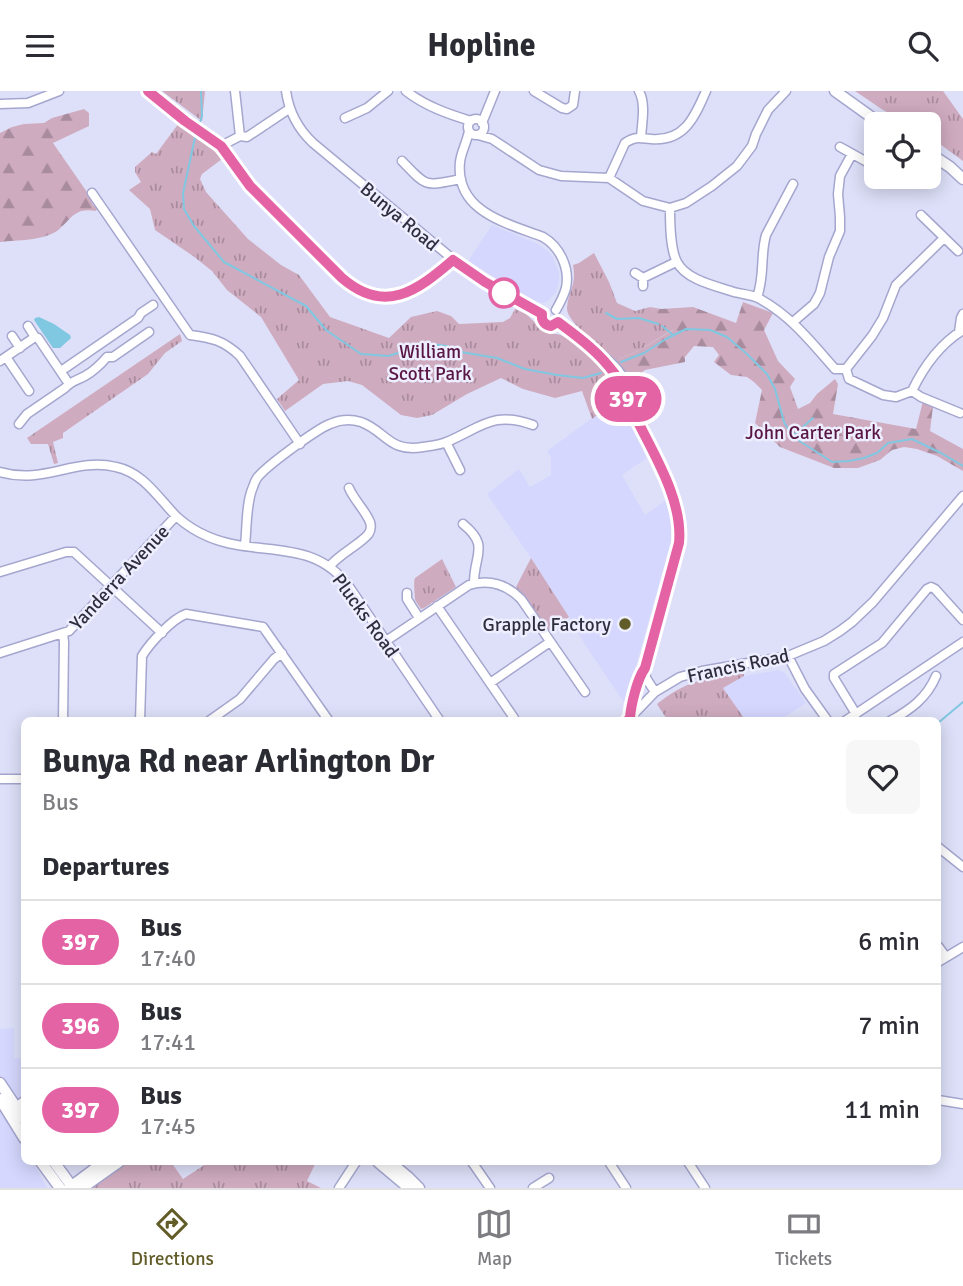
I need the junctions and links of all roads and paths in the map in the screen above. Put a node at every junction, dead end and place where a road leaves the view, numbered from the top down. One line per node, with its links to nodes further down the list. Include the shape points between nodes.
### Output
1 (59, 91): 16 (street, via 28,103)
2 (148, 91): 23 (street)
3 (235, 91): 21 (street)
4 (286, 91): 17 (street, Bunya Road)
5 (388, 91): 19 (street, via 368,108)
6 (406, 91): 15 (street)
7 (426, 91): 15 (street)
8 (495, 91): 20 (street)
9 (534, 91): 10 (street, via 568,109)
10 (575, 91)
11 (639, 91): 22 (street)
12 (706, 91): 22 (street, via 692,121 680,132 663,139)
13 (786, 91): 34 (street, via 768,110 737,166 712,187)
14 (835, 91): 18 (main road)
15 (421, 102): 20 (street)
16 (0, 104)
17 (289, 109): 21 (street, via 247,137); 38 (street, Bunya Road, via 313,143)
18 (864, 112)
19 (345, 118)
20 (476, 127): 29 (street, via 539,170); 30 (street, via 460,160)
21 (240, 136): 23 (street)
22 (641, 137): 29 (street, via 625,143)
23 (221, 146): 38 (street, via 250,186 356,289 379,297 403,295)
24 (840, 147): 25 (street)
25 (852, 154): 26 (street); 47 (street, via 840,176 840,231 820,293)
26 (864, 160)
27 (402, 161): 30 (street, via 425,183)
28 (941, 161): 31 (main road)
29 (609, 178): 34 (street, via 643,201)
30 (461, 179): 43 (street, via 479,209 543,236 558,250 566,269 566,288)
31 (963, 179)
32 (780, 186): 41 (street, via 791,188 765,235)
33 (92, 193): 66 (street, via 190,335 222,342 240,356)
34 (670, 208): 39 (street)
35 (921, 215): 36 (street)
36 (944, 238): 37 (street); 57 (street, via 896,285 883,318)
37 (958, 251)
38 (453, 260): 44 (street, Bunya Road)
39 (676, 262): 40 (street, via 643,282); 41 (street, via 691,276)
40 (635, 273)
41 (757, 297): 47 (street)
42 (153, 305): 53 (street)
43 (556, 310): 44 (street, via 548,308); 46 (street)
44 (542, 314): 46 (street, via 548,325)
45 (963, 314): 49 (street)
46 (558, 322): 90 (street, via 603,355 624,379 680,524 679,543)
47 (793, 322): 57 (street, via 835,369)
48 (28, 326): 52 (street)
49 (961, 331): 61 (street, via 942,345)
50 (149, 332): 55 (street)
51 (12, 337): 54 (street)
52 (35, 337): 54 (street); 58 (street)
53 (99, 345): 55 (street); 58 (street)
54 (20, 348): 56 (street)
55 (107, 357): 59 (street, via 83,378)
56 (3, 359): 60 (street)
57 (846, 369): 61 (street, via 849,379 883,395 896,397)
58 (61, 371): 59 (street)
59 (69, 383): 63 (street)
60 (29, 391)
61 (912, 391): 62 (street)
62 (960, 413)
63 (19, 424)
64 (533, 425): 65 (street, via 490,421)
65 (446, 442): 66 (street, via 403,448 362,423 342,420); 67 (street)
66 (300, 444): 73 (street, via 257,478 251,491)
67 (460, 470)
68 (0, 472): 71 (street, Plucks Road, via 33,477 92,464 119,468 141,478)
69 (349, 488): 74 (street, via 371,524 370,531)
70 (963, 496): 89 (street, Francis Road, via 852,622 824,641)
71 (176, 516): 73 (street, Plucks Road, via 205,536); 77 (street, Yanderra Avenue)
72 (463, 524): 76 (street, via 479,541)
73 (245, 545): 74 (street, Plucks Road, via 303,554)
74 (330, 566): 84 (street, Plucks Road)
75 (0, 572): 77 (street, via 71,551)
76 (474, 583): 79 (street); 85 (street, via 490,582 514,592)
77 (111, 586): 82 (street); 83 (street, Yanderra Avenue)
78 (407, 593): 80 (street)
79 (437, 606): 80 (street); 92 (street)
80 (419, 618): 84 (street)
81 (963, 620): 95 (street, via 935,589 928,589 882,643 834,674)
82 (162, 633): 88 (street, via 186,614 256,624 265,628); 97 (street, via 141,659)
83 (63, 634): 87 (street); 96 (street, Yanderra Avenue)
84 (386, 641): 100 (street, Plucks Road)
85 (550, 642): 92 (street); 93 (street)
86 (963, 642): 95 (street)
87 (0, 653)
88 (282, 653): 98 (street, via 240,699); 99 (street)
89 (788, 656): 94 (street, Francis Road, via 694,672); 104 (street)
90 (645, 668): 94 (street); 102 (street)
91 (936, 676): 106 (street, via 915,705)
92 (490, 683): 101 (street)
93 (585, 692)
94 (655, 692): 103 (street, Francis Road)
95 (856, 714): 105 (street)
96 (63, 717)
97 (141, 717)
98 (215, 717)
99 (326, 717)
100 (437, 717)
101 (513, 717)
102 (629, 717)
103 (632, 717)
104 (825, 717)
105 (851, 717)
106 (896, 717)
107 (0, 779): 108 (street)
108 (21, 779)
109 (941, 849): 110 (street)
110 (963, 867)
111 (963, 947): 112 (street)
112 (942, 960)
113 (0, 1083): 117 (main road)
114 (0, 1099): 117 (main road)
115 (941, 1100): 116 (street)
116 (963, 1104)
117 (16, 1106): 118 (main road)
118 (21, 1126)
119 (43, 1165): 130 (main road)
120 (56, 1165): 132 (main road)
121 (101, 1165): 132 (main road)
122 (114, 1165): 132 (main road)
123 (354, 1165): 133 (street)
124 (385, 1165): 134 (main road)
125 (387, 1165): 135 (main road)
126 (474, 1165): 136 (street)
127 (611, 1165): 138 (street)
128 (690, 1165): 139 (street)
129 (549, 1178): 137 (street)
130 (52, 1183): 131 (main road)
131 (60, 1188)
132 (74, 1188)
133 (339, 1188)
134 (410, 1188)
135 (419, 1188)
136 (490, 1188)
137 (533, 1188)
138 (626, 1188)
139 (705, 1188)

